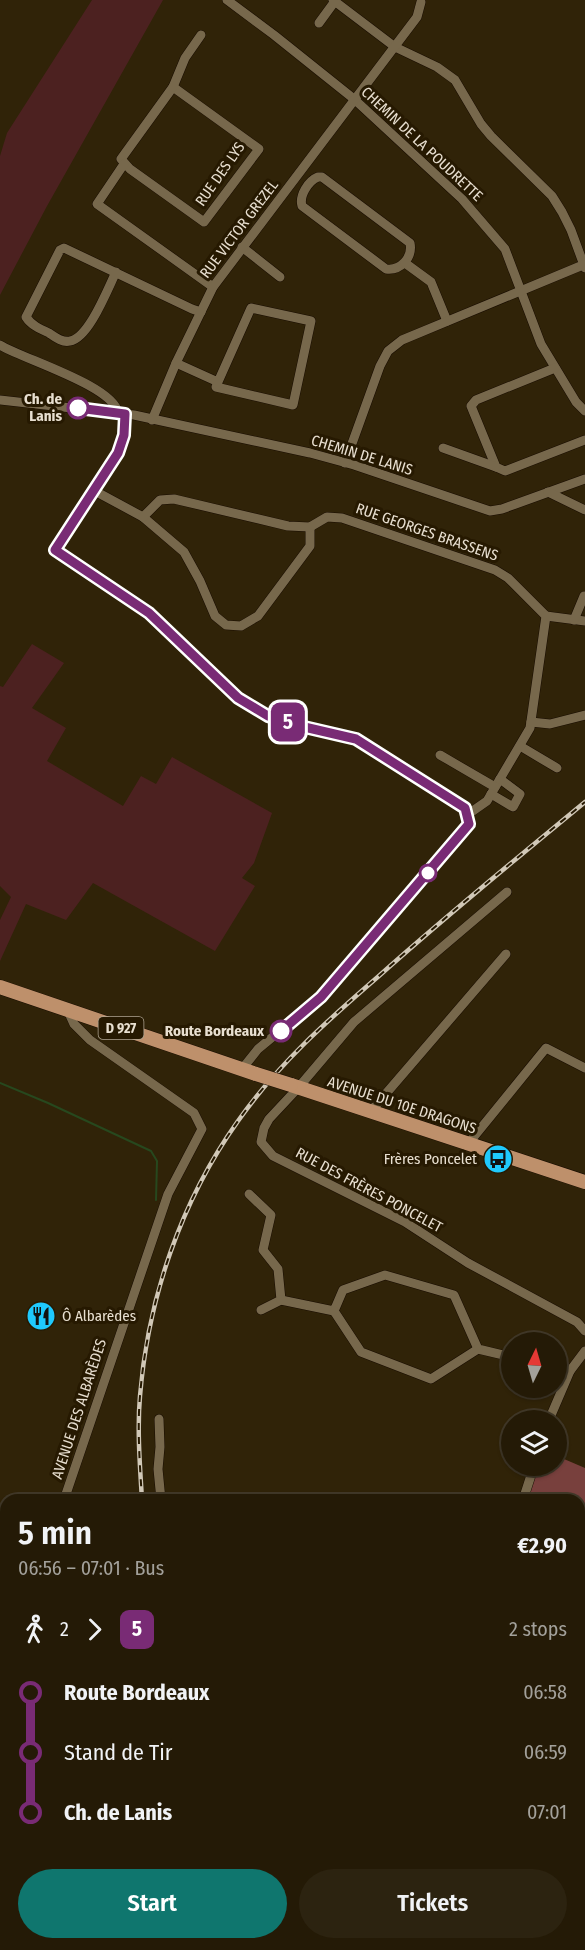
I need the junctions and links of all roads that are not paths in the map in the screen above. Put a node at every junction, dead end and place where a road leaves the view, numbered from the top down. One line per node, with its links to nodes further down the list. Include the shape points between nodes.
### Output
1 (227, 0): 8 (street, CHEMIN DE LA POUDRETTE)
2 (336, 1): 4 (street); 6 (street)
3 (421, 2): 6 (street, RUE VICTOR GREZEL, via 417,17)
4 (320, 23)
5 (201, 35): 7 (street, via 185,58)
6 (395, 47): 8 (street, RUE VICTOR GREZEL); 14 (street, via 437,67 458,84 491,136 552,196 571,230)
7 (173, 87): 9 (street, via 121,159); 9 (street, RUE DES LYS, via 260,149 204,222)
8 (354, 99): 10 (street, RUE VICTOR GREZEL); 18 (street, CHEMIN DE LA POUDRETTE, via 469,207 505,249)
9 (124, 164): 17 (street, via 98,204)
10 (294, 180): 11 (street); 12 (street, RUE VICTOR GREZEL)
11 (306, 189): 13 (street, via 301,197 302,206 359,249 386,269 393,270); 13 (street, via 313,178 322,177 360,205 410,243)
12 (242, 247): 16 (street); 17 (street, RUE VICTOR GREZEL)
13 (405, 263): 20 (street, via 431,282)
14 (584, 266): 18 (street)
15 (116, 272): 15 (street, via 64,248 26,317 63,341 72,341 82,335); 19 (street)
16 (280, 277)
17 (213, 287): 19 (street, RUE VICTOR GREZEL)
18 (520, 291): 20 (street); 23 (street, CHEMIN DE LA POUDRETTE)
19 (201, 312): 22 (street, RUE VICTOR GREZEL)
20 (447, 321): 31 (street, via 402,340 388,351)
21 (0, 345): 27 (street, via 82,382)
22 (176, 363): 24 (street); 28 (street, RUE VICTOR GREZEL)
23 (555, 368): 26 (street, CHEMIN DE LA POUDRETTE); 32 (street, via 471,406)
24 (218, 382): 24 (street, via 251,308 311,321 294,405 216,387)
25 (0, 400): 27 (street, CHEMIN DE LANIS)
26 (585, 411)
27 (121, 413): 28 (street, CHEMIN DE LANIS); 34 (street, via 123,442)
28 (152, 420): 31 (street, CHEMIN DE LANIS)
29 (585, 440): 32 (street, via 506,471)
30 (443, 448): 32 (street)
31 (345, 463): 35 (street, CHEMIN DE LANIS, via 490,511)
32 (496, 467)
33 (585, 478): 35 (street, CHEMIN DE LANIS)
34 (93, 490): 37 (street); 49 (street, via 55,550 149,613 238,698 268,716 356,739 465,808)
35 (548, 492): 36 (street)
36 (585, 510)
37 (143, 517): 38 (street, RUE GEORGES BRASSENS, via 160,500 174,499 288,526); 38 (street, via 184,552 215,616 226,625 241,626 258,615 310,546)
38 (310, 527): 40 (street, RUE GEORGES BRASSENS, via 327,517 342,518 495,570)
39 (584, 596): 41 (street)
40 (546, 616): 41 (street); 44 (street)
41 (574, 620): 42 (street)
42 (585, 621)
43 (585, 715): 44 (street, via 549,724)
44 (531, 722): 45 (street)
45 (520, 746): 47 (street); 48 (street)
46 (440, 755): 48 (street)
47 (557, 768)
48 (495, 787): 49 (street, via 486,801)
49 (466, 815): 55 (street, via 469,824 336,981 307,1011 258,1049)
50 (507, 892): 56 (street, via 354,1022)
51 (506, 954): 57 (street)
52 (0, 987): 53 (main road, D 927)
53 (68, 1011): 55 (main road, D 927); 73 (street, AVENUE DES ALBARÈDES, via 74,1024 90,1040 194,1113 202,1129 168,1194)
54 (585, 1068): 58 (street, via 546,1048)
55 (242, 1069): 56 (main road, AVENUE DU 10E DRAGONS / D 927, bridge)
56 (295, 1086): 57 (main road, AVENUE DU 10E DRAGONS / D 927); 64 (street, RUE DES FRÈRES PONCELET, via 264,1128 261,1142 273,1156 405,1222 468,1263 577,1322)
57 (371, 1111): 58 (main road, AVENUE DU 10E DRAGONS / D 927)
58 (468, 1144): 59 (main road, AVENUE DU 10E DRAGONS / D 927)
59 (585, 1182)
60 (249, 1194): 61 (street, via 271,1215 263,1250 278,1269)
61 (281, 1300): 62 (street); 63 (street)
62 (261, 1310)
63 (334, 1311): 65 (street, via 361,1352 431,1379); 65 (street, via 343,1290 385,1275 454,1295)
64 (585, 1331)
65 (478, 1349): 67 (street)
66 (585, 1351): 69 (street)
67 (501, 1354)
68 (567, 1370): 69 (street)
69 (570, 1371): 70 (street)
70 (553, 1410)
71 (159, 1419): 74 (street)
72 (531, 1476): 75 (street)
73 (66, 1494)
74 (160, 1494)
75 (525, 1494)

